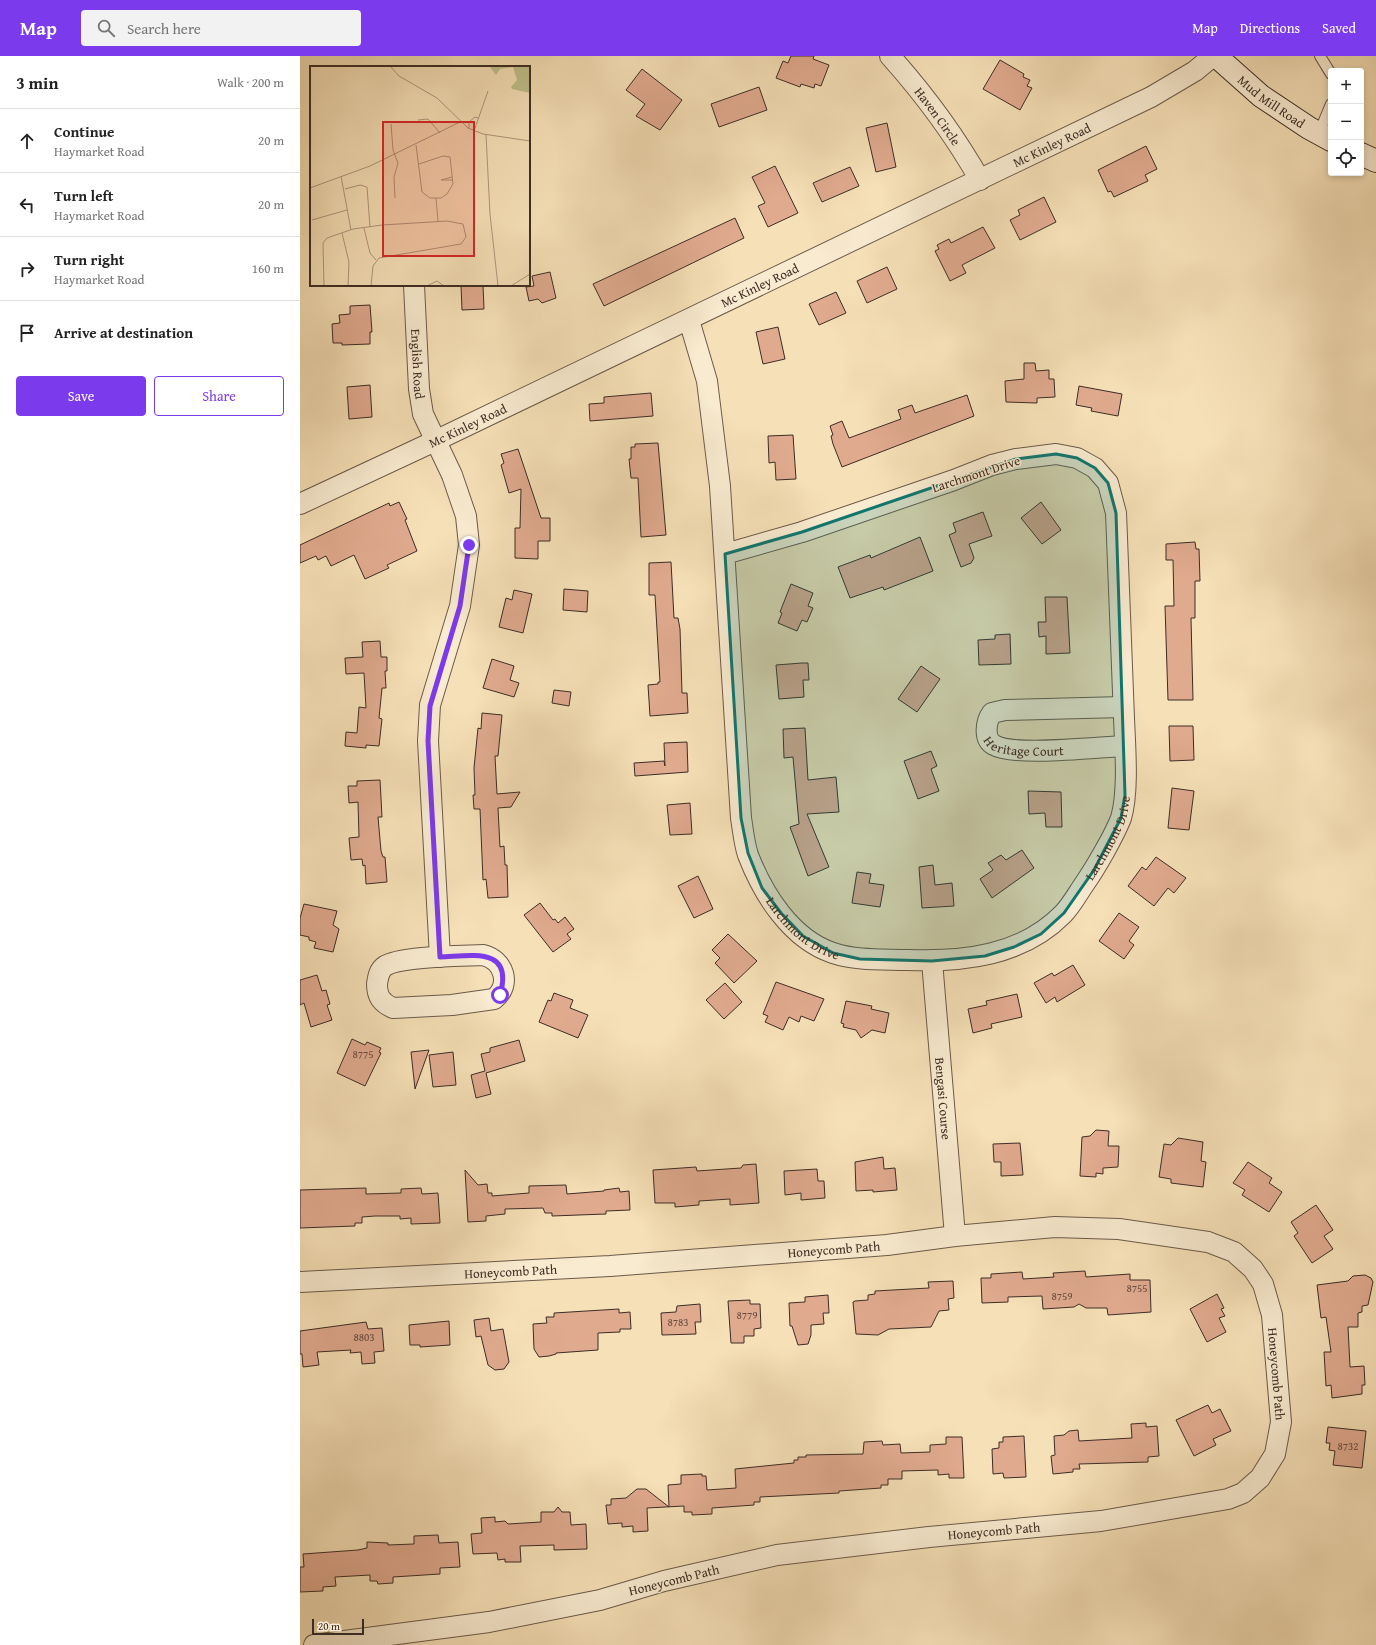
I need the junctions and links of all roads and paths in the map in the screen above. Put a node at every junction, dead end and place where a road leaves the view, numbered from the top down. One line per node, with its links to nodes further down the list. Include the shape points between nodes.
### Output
1 (890, 56): 8 (street, Haven Circle, via 962,149)
2 (1213, 56): 8 (street, Mc Kinley Road, via 1195,71 1151,97)
3 (1216, 56): 7 (street, Mud Mill Road, via 1261,96)
4 (1320, 56): 5 (lane)
5 (1328, 69)
6 (1328, 120): 7 (lane)
7 (1325, 136)
8 (980, 180): 10 (street, Mc Kinley Road)
9 (414, 286): 11 (street, English Road, via 419,389 423,414)
10 (688, 320): 11 (street, Mc Kinley Road); 13 (street, Larchmont Drive, via 707,381 720,486)
11 (435, 441): 12 (street, Mc Kinley Road); 16 (street, English Road, via 452,475 466,516 469,545 460,606 430,706 428,741)
12 (300, 504)
13 (724, 554): 14 (street, Larchmont Drive, via 802,532 1010,460 1056,454 1077,458 1095,468 1108,483 1116,513); 17 (street, Larchmont Drive, via 741,818 748,853 762,888 781,914 803,936 833,953 860,959)
14 (1123, 707): 15 (street, Larchmont Drive); 15 (street, Heritage Court, via 1005,710 992,713 987,720 987,738 993,745 1006,749 1038,751)
15 (1125, 746): 17 (street, Larchmont Drive, via 1125,795 1120,818 1094,870 1064,913 1041,934 1014,947 984,956)
16 (440, 957): 16 (street, via 398,961 385,966 378,975 379,997 393,1008 452,1005 494,999 500,995 504,981 501,967 492,958 483,955)
17 (932, 961): 18 (street, Bengasi Course)
18 (955, 1236): 19 (street, Honeycomb Path, via 887,1245 610,1266 452,1275 374,1276); 20 (street, Honeycomb Path, via 1055,1227 1120,1229 1208,1242 1234,1252 1253,1269 1263,1284 1272,1315 1281,1422 1275,1454 1260,1478 1243,1494 1228,1499 1101,1521 929,1537 777,1555 664,1580 600,1600 496,1620)
19 (300, 1282)
20 (314, 1645)

